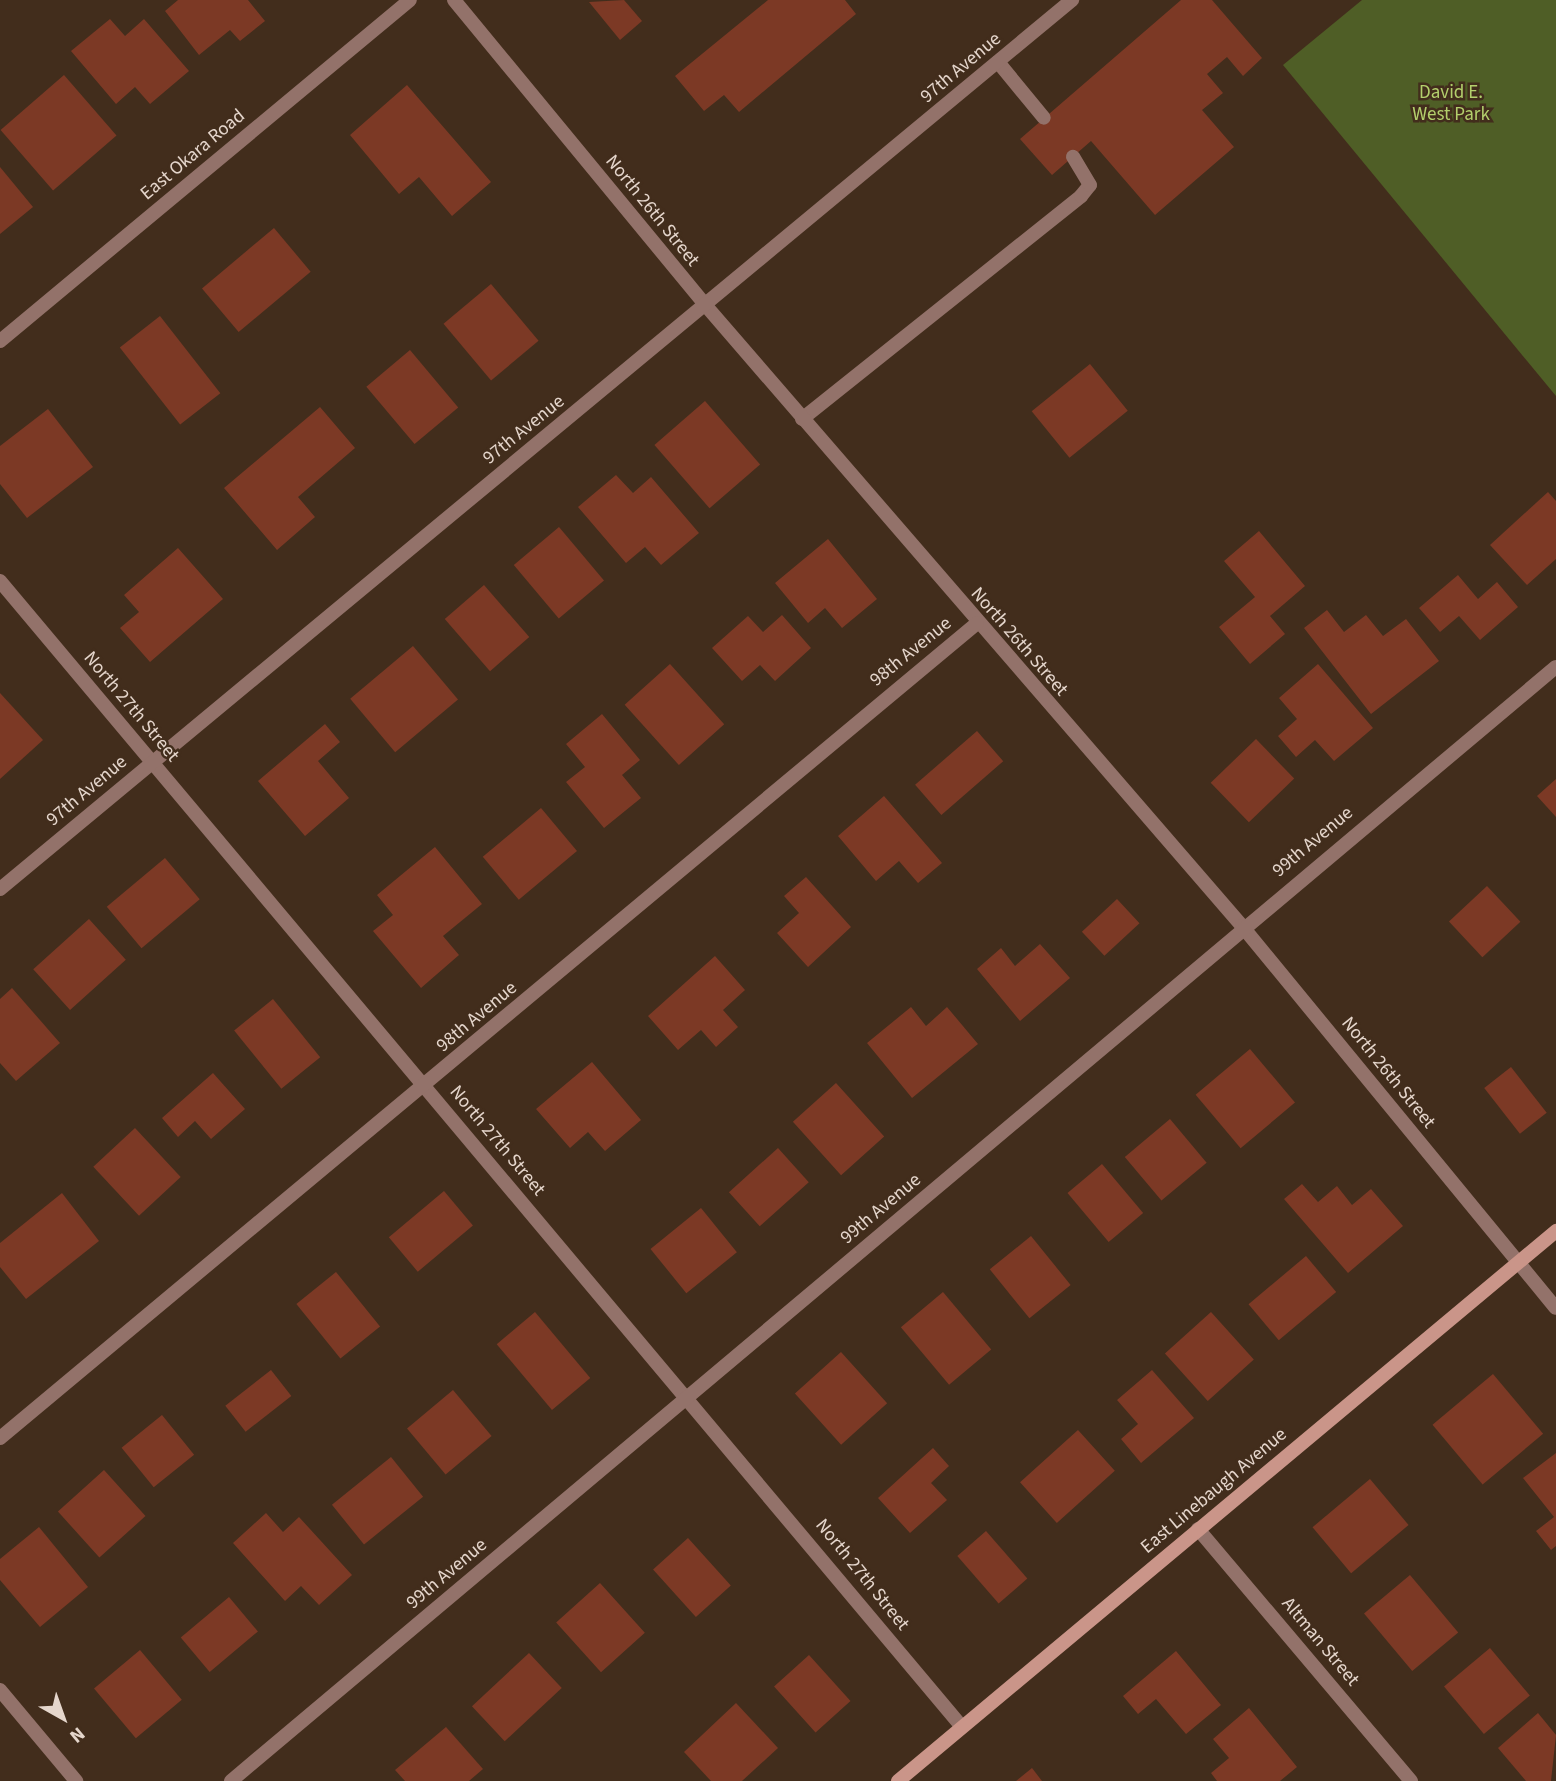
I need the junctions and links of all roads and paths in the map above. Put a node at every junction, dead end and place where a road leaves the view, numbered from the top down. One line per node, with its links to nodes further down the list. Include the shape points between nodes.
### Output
1 (410, 0): 8 (street, East Okara Road)
2 (454, 0): 7 (street, North 26th Street)
3 (1072, 0): 4 (street, 97th Avenue)
4 (998, 62): 5 (street); 7 (street, 97th Avenue)
5 (1044, 118)
6 (1073, 156): 9 (street, via 1090,185)
7 (707, 307): 9 (street, North 26th Street); 13 (street, 97th Avenue)
8 (0, 341)
9 (802, 419): 11 (street, North 26th Street)
10 (0, 581): 13 (street, North 27th Street)
11 (977, 623): 15 (street, North 26th Street); 16 (street, 98th Avenue)
12 (1556, 667): 15 (street, 99th Avenue)
13 (152, 762): 14 (street, 97th Avenue); 16 (street, North 27th Street)
14 (0, 889)
15 (1242, 926): 18 (street, North 26th Street); 20 (street, 99th Avenue)
16 (425, 1086): 20 (street, North 27th Street); 21 (street, 98th Avenue)
17 (1556, 1231): 18 (street, East Linebaugh Avenue)
18 (1518, 1263): 19 (street, North 26th Street); 22 (street, East Linebaugh Avenue)
19 (1556, 1308)
20 (689, 1396): 24 (street, North 27th Street); 26 (street, 99th Avenue)
21 (0, 1438)
22 (1198, 1529): 24 (street, East Linebaugh Avenue); 28 (street, Altman Street)
23 (0, 1690): 25 (street)
24 (962, 1727): 27 (street, East Linebaugh Avenue)
25 (76, 1781)
26 (231, 1781)
27 (898, 1781)
28 (1411, 1781)

